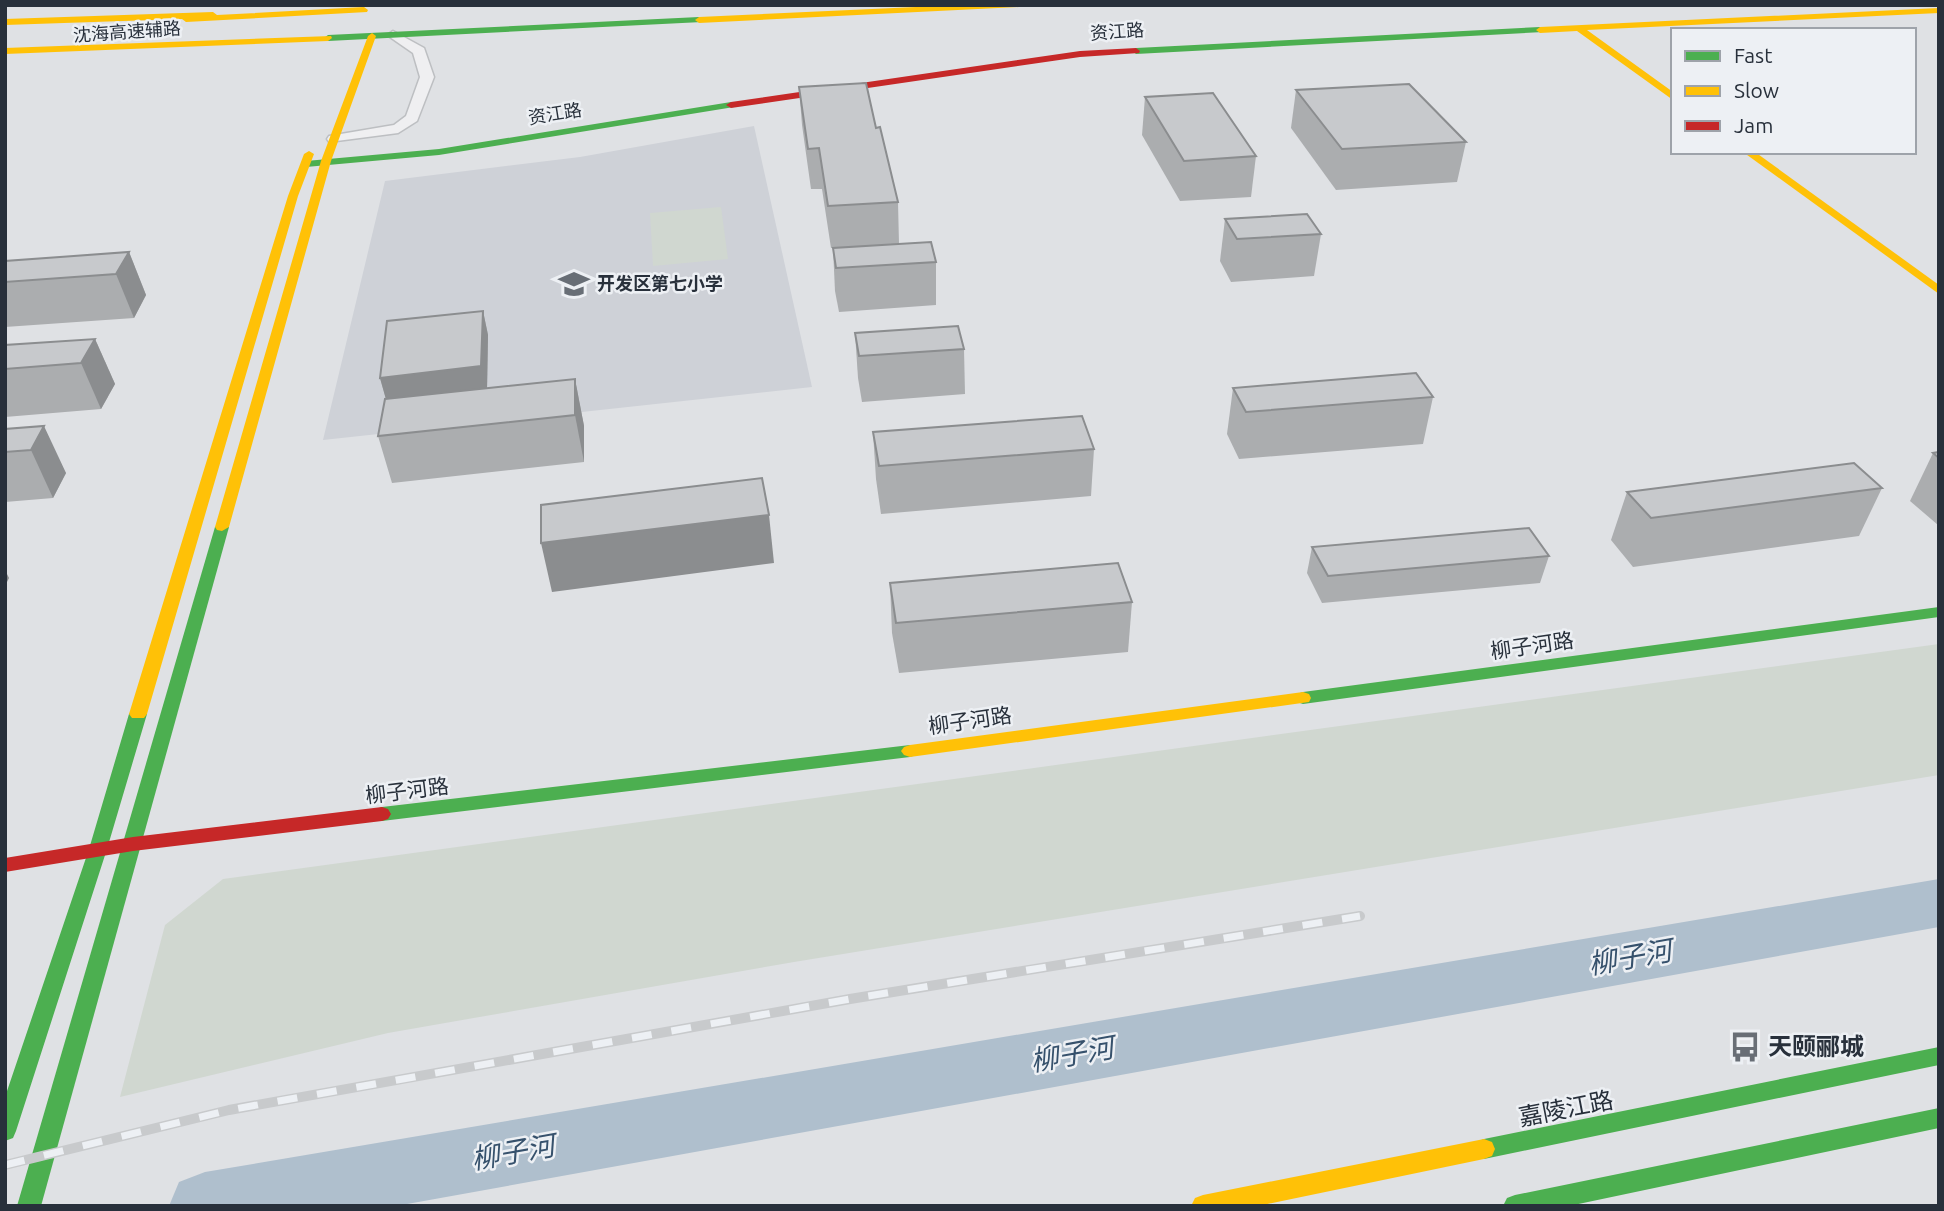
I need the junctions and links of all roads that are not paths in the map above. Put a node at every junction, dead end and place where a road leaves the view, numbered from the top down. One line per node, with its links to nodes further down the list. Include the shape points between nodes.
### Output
1 (859, 5): 11 (main road)
2 (1019, 5): 8 (main road)
3 (1939, 10): 6 (main road, 资江路)
4 (274, 14): 5 (main road, 沈海高速辅路); 7 (main road); 7 (main road, via 380,13)
5 (5, 22)
6 (1580, 30): 13 (main road); 17 (main road, 资江路, via 1080,54 439,152)
7 (5, 32)
8 (393, 35): 9 (main road); 15 (street, via 419,51 427,77 412,118 398,129)
9 (372, 36): 10 (main road, via 348,43); 15 (main road)
10 (251, 42): 11 (main road); 12 (main road, 沈海高速辅路)
11 (5, 48)
12 (5, 58)
13 (1671, 96)
14 (315, 138): 18 (main road)
15 (334, 139): 17 (main road)
16 (1751, 154): 19 (main road)
17 (326, 161): 18 (main road, 资江路); 21 (main road)
18 (306, 164): 22 (main road)
19 (1939, 291)
20 (1939, 612): 21 (main road, 柳子河路, via 858,758)
21 (133, 845): 22 (main road, 柳子河路); 27 (main road)
22 (98, 849): 23 (main road, 柳子河路); 26 (main road)
23 (5, 865)
24 (1939, 1056): 28 (main road, 嘉陵江路)
25 (1939, 1118): 29 (main road)
26 (5, 1131)
27 (29, 1206)
28 (1203, 1206)
29 (1515, 1206)

